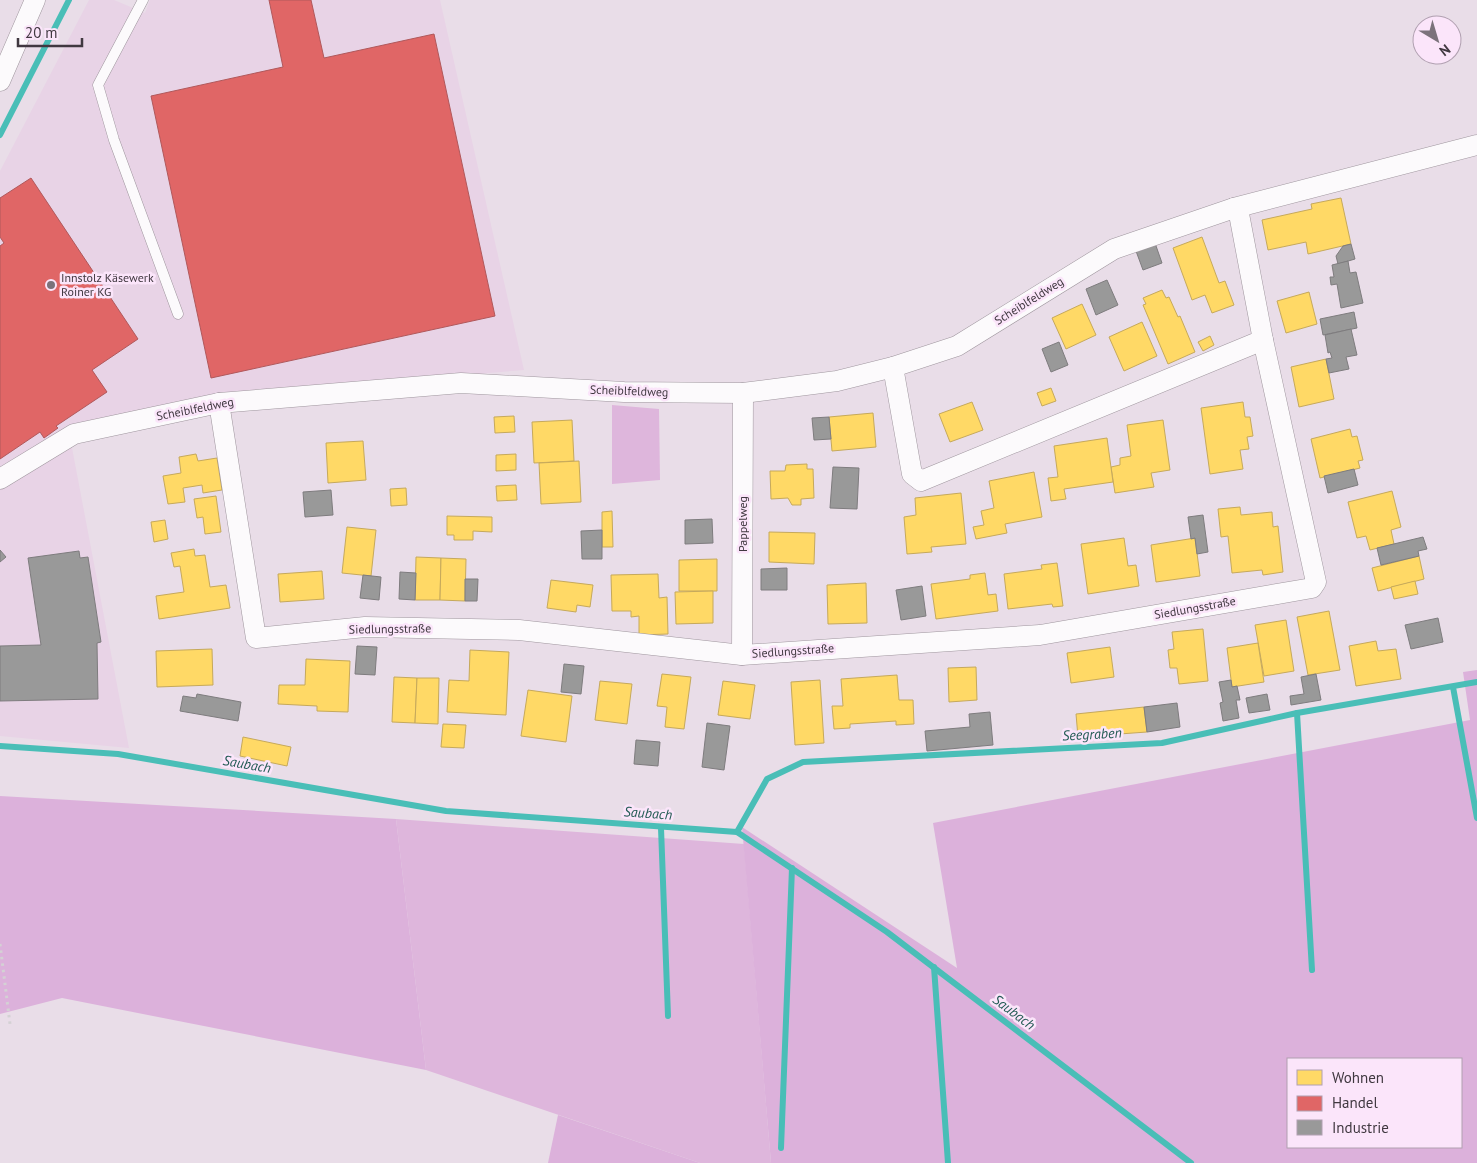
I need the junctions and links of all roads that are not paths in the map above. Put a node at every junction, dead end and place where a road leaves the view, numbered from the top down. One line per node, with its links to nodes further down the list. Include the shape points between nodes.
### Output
1 (35, 0): 3 (street)
2 (142, 0): 6 (lane, via 98,85 114,140)
3 (0, 81)
4 (1477, 145): 5 (street, Scheiblfeldweg)
5 (1234, 208): 7 (street, Siedlungsstraße, via 1239,214); 8 (street, Scheiblfeldweg, via 1114,249 957,346)
6 (178, 314)
7 (1263, 340): 8 (street, via 921,481 912,474); 12 (street, Siedlungsstraße, via 1316,582 1312,588 1040,635)
8 (893, 367): 9 (street, Scheiblfeldweg, via 837,382)
9 (743, 393): 10 (street, Scheiblfeldweg, via 624,392 461,383); 12 (street, Pappelweg)
10 (219, 402): 11 (street, Scheiblfeldweg, via 74,434); 12 (street, Siedlungsstraße, via 256,638 364,627 519,630)
11 (0, 479)
12 (742, 655)

